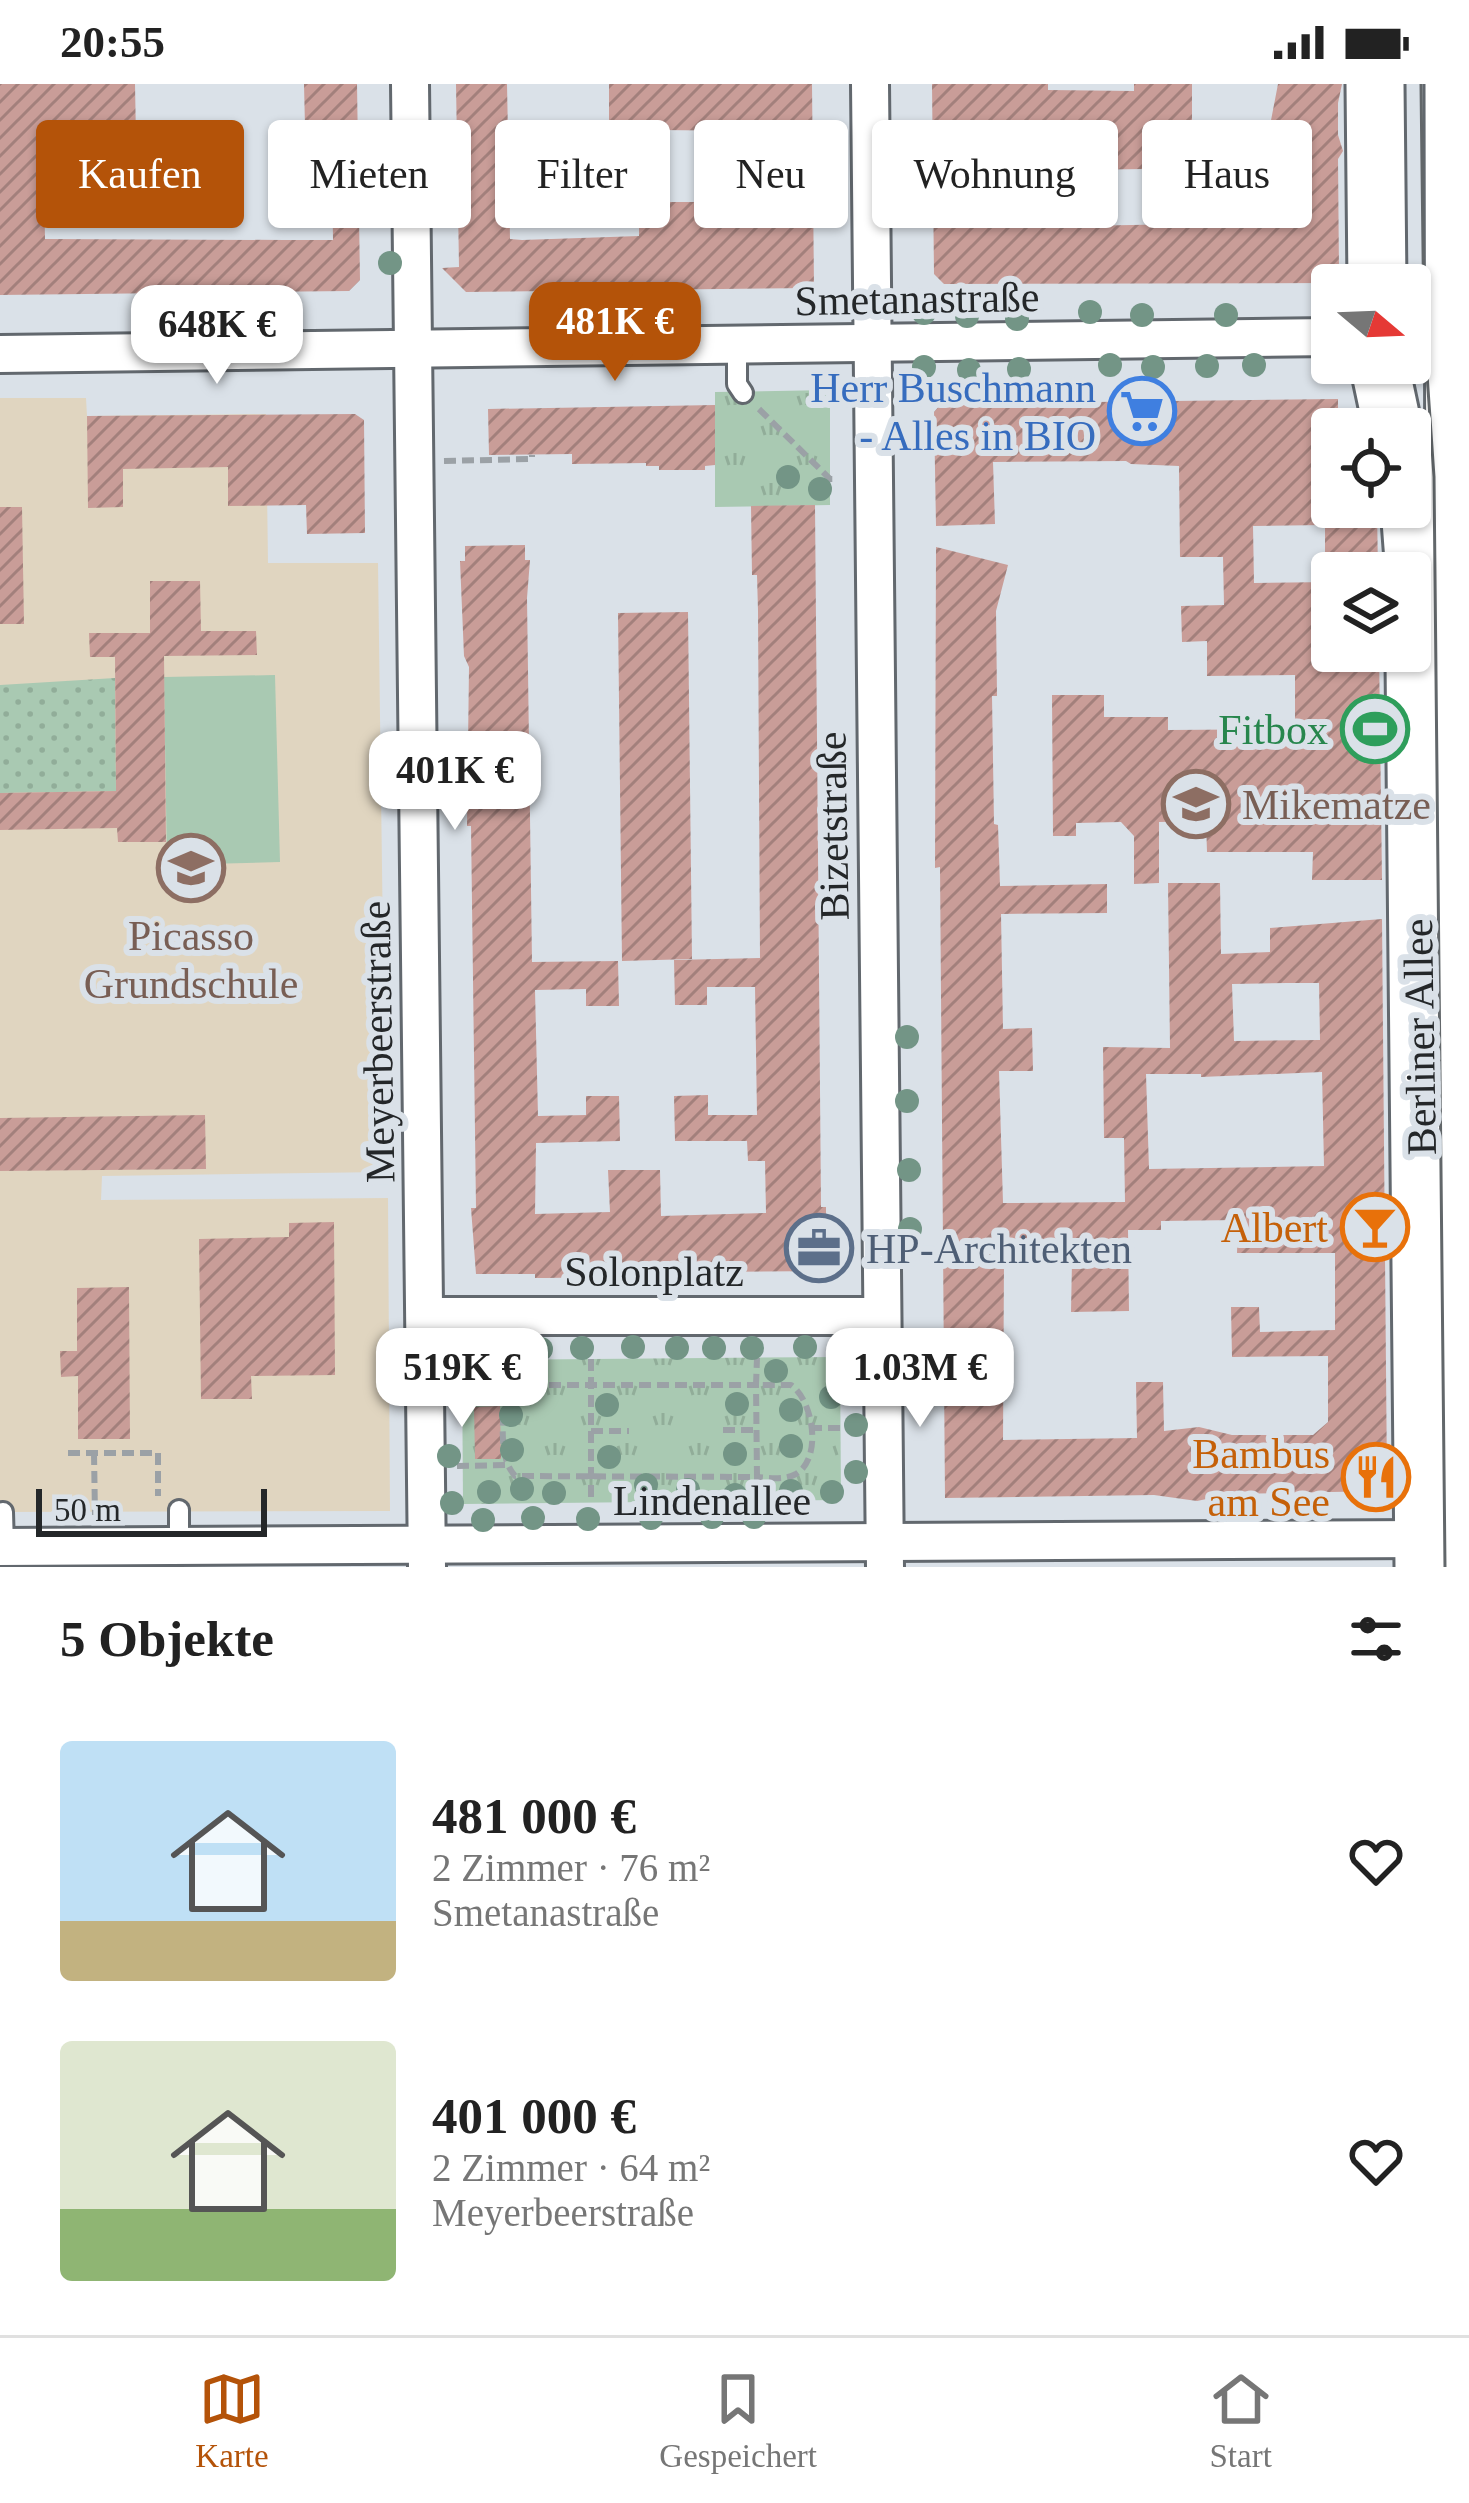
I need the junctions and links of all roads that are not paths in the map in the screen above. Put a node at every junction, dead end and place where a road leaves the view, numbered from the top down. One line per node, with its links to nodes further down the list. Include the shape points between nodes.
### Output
1 (410, 84): 9 (street, Meyerbeerstraße)
2 (870, 84): 7 (street, Bizetstraße)
3 (1375, 84): 5 (main road)
4 (1454, 84): 18 (main road, Berliner Allee, via 1455,599)
5 (1377, 264)
6 (1311, 337): 7 (street, Smetanastraße)
7 (872, 344): 8 (street, Smetanastraße); 14 (street, Bizetstraße)
8 (737, 346): 9 (street, Smetanastraße); 11 (lane)
9 (414, 350): 10 (street, Smetanastraße); 13 (street, Meyerbeerstraße)
10 (0, 354)
11 (743, 393)
12 (1411, 528): 18 (main road, Berliner Allee)
13 (425, 1316): 14 (street, Solonplatz); 16 (street, Meyerbeerstraße)
14 (882, 1316): 17 (street, Bizetstraße)
15 (3, 1535): 16 (street, Lindenallee, via 179,1528)
16 (427, 1556): 17 (street, Lindenallee)
17 (885, 1556): 18 (street, Lindenallee)
18 (1439, 1556)

